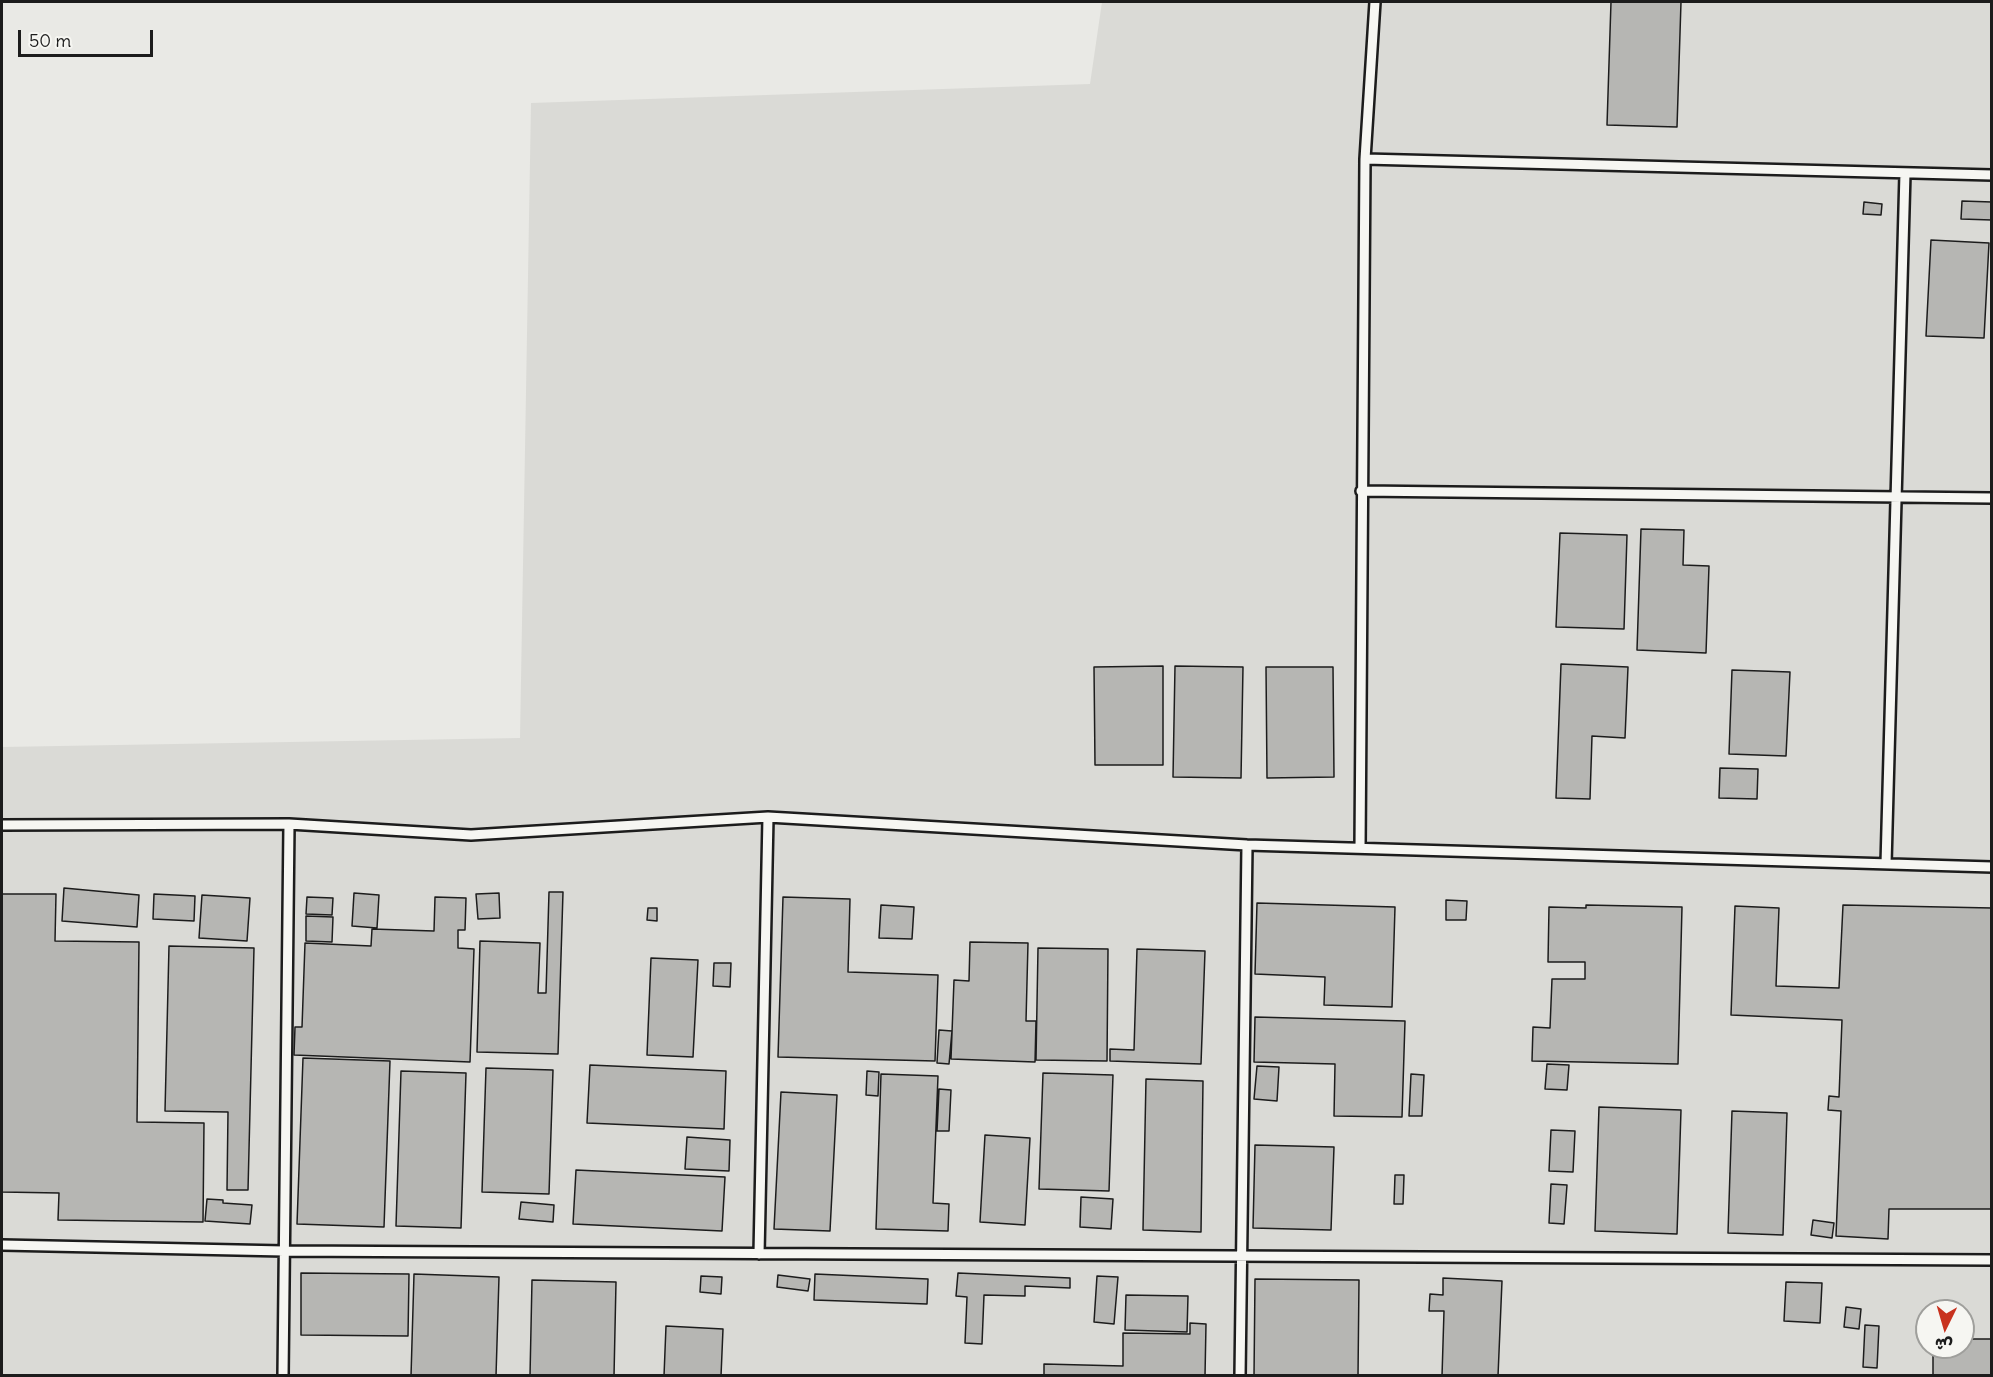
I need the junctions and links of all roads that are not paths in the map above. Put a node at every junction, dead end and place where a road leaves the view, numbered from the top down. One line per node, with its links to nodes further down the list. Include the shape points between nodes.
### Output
1 (1375, 2): 2 (lane)
2 (1365, 159): 3 (lane); 5 (lane)
3 (1905, 172): 4 (lane); 6 (lane)
4 (1992, 175)
5 (1361, 491): 6 (lane); 12 (lane)
6 (1896, 497): 7 (lane); 13 (lane)
7 (1992, 498)
8 (768, 817): 9 (lane, via 471,836); 11 (lane); 17 (lane)
9 (289, 824): 10 (lane); 16 (lane)
10 (2, 825)
11 (1247, 845): 12 (lane); 18 (lane)
12 (1360, 848): 13 (lane)
13 (1886, 864): 14 (lane)
14 (1992, 867)
15 (2, 1245): 16 (lane)
16 (284, 1251): 17 (lane); 20 (lane)
17 (759, 1254): 18 (lane)
18 (1241, 1256): 19 (lane); 21 (lane)
19 (1992, 1260)
20 (283, 1376)
21 (1240, 1376)

